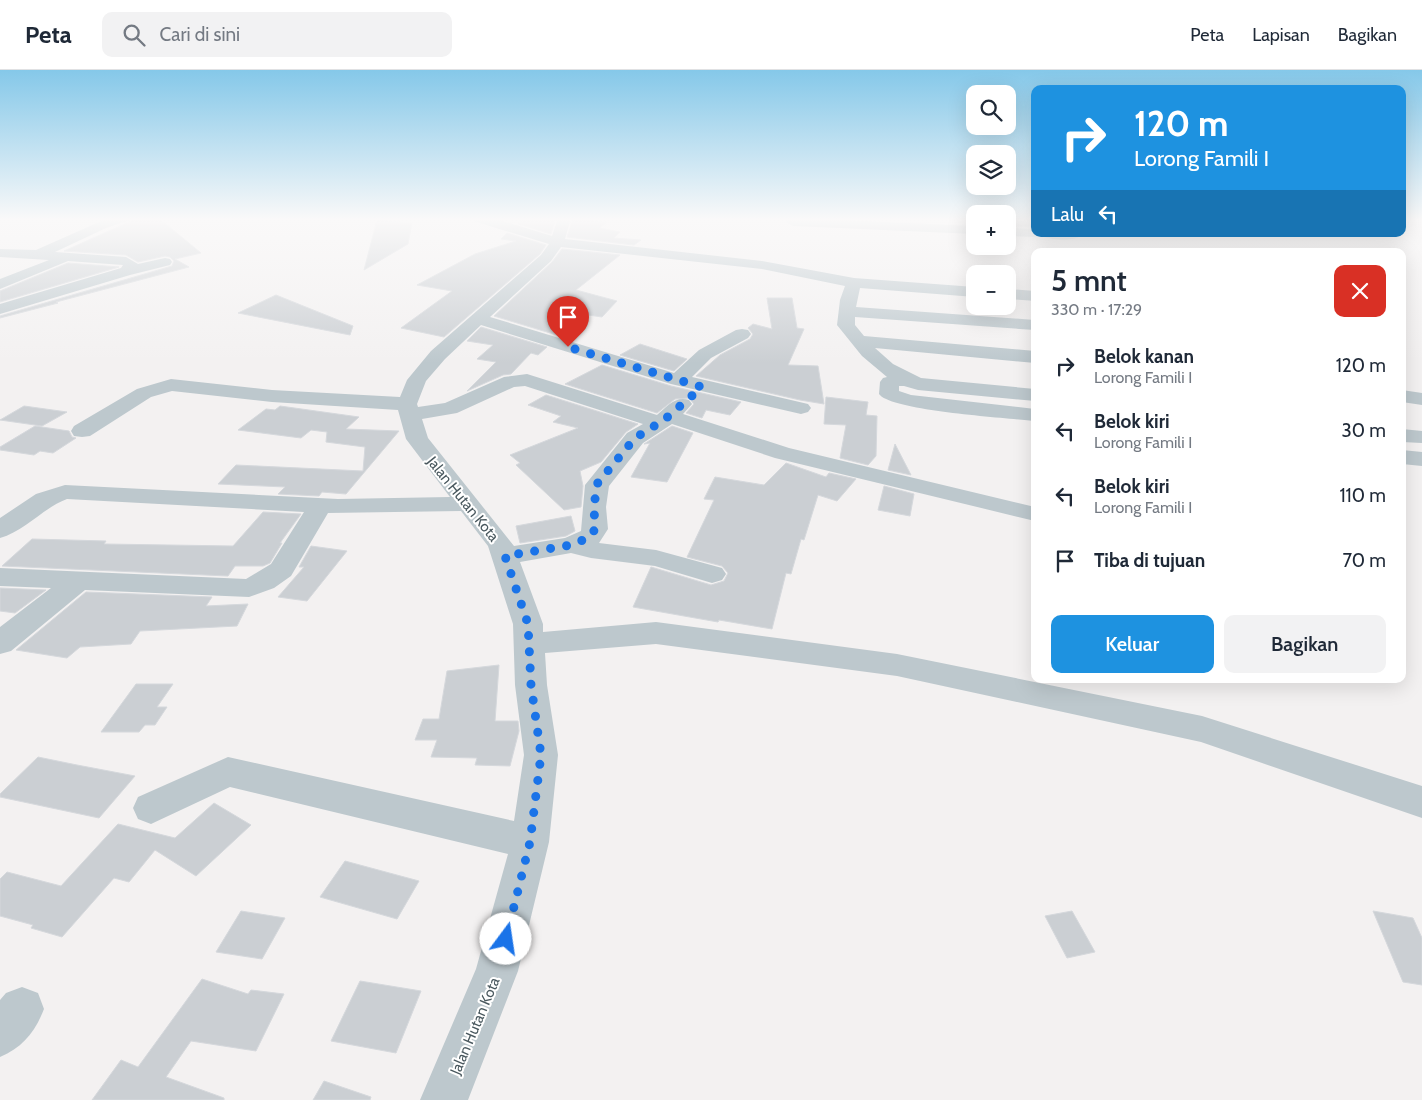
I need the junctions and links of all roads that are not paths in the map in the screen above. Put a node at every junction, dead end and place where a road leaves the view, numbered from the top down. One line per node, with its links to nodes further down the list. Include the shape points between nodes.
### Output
1 (47, 266): 8 (street)
2 (130, 266): 6 (street)
3 (148, 266): 6 (street)
4 (537, 266): 14 (street)
5 (772, 266): 7 (street)
6 (126, 271): 12 (street)
7 (854, 283): 9 (street); 13 (street)
8 (0, 284)
9 (966, 291)
10 (1016, 295): 11 (street)
11 (1031, 296)
12 (0, 308)
13 (847, 311): 15 (street); 17 (street, via 846,325)
14 (478, 319): 19 (street); 26 (street, via 438,355 417,380)
15 (1031, 325)
16 (742, 334): 19 (street, via 705,354)
17 (858, 341): 18 (street); 20 (street, via 866,352)
18 (1031, 357)
19 (678, 380): 21 (street)
20 (903, 380): 22 (street); 27 (street, via 890,382 890,394 908,401)
21 (702, 387): 25 (street); 28 (street)
22 (1031, 395)
23 (1406, 397): 24 (street)
24 (1422, 399)
25 (801, 408)
26 (408, 409): 28 (street, via 450,409 512,381 526,380); 29 (street, via 171,385 144,392); 34 (street, Jalan Hutan Kota, via 417,439)
27 (1031, 415)
28 (665, 419): 36 (street, via 784,453); 38 (street, via 635,438 597,484 595,529 590,537)
29 (82, 431)
30 (1406, 436): 31 (street)
31 (1422, 438)
32 (1406, 457): 33 (street)
33 (1422, 459)
34 (467, 504): 35 (street); 39 (street, Jalan Hutan Kota, via 500,544)
35 (320, 505): 37 (street, via 65,492 45,499); 42 (street, via 280,570 264,582 248,588)
36 (1031, 513)
37 (0, 530)
38 (571, 545): 39 (street); 40 (street, via 656,558)
39 (505, 556): 44 (street, Jalan Hutan Kota, via 528,624)
40 (712, 574)
41 (0, 577): 42 (street)
42 (78, 581): 43 (street)
43 (0, 643)
44 (529, 644): 45 (street, via 656,634 897,665 1202,729); 47 (street, Jalan Hutan Kota, via 541,755)
45 (1422, 802)
46 (152, 808): 47 (street, via 228,772)
47 (530, 842): 48 (street, Jalan Hutan Kota, via 497,971)
48 (444, 1100)

